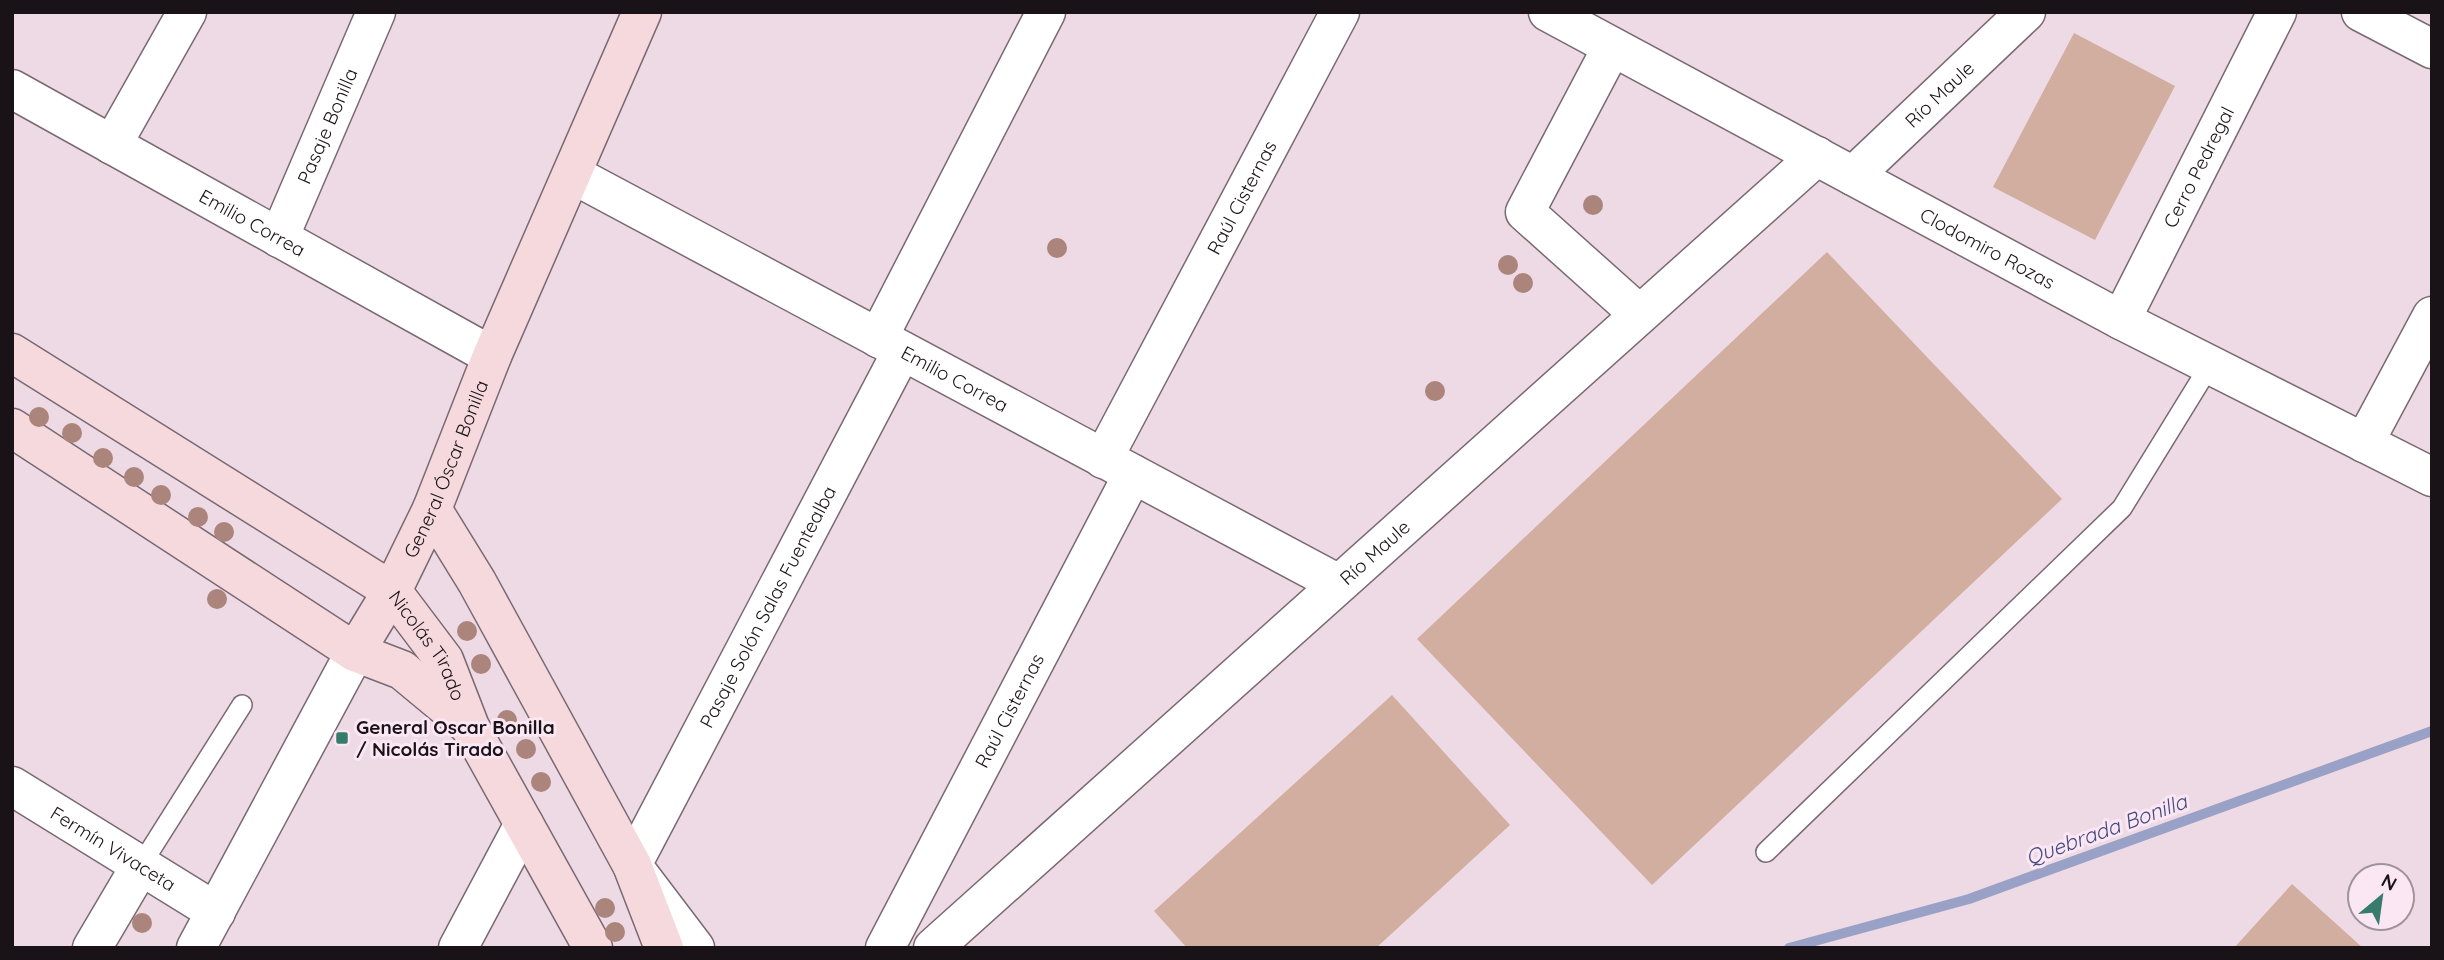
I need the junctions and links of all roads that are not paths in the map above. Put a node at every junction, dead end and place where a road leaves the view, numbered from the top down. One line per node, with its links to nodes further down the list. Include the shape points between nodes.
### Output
1 (187, 12): 13 (street)
2 (376, 12): 17 (street, Pasaje Bonilla)
3 (642, 12): 15 (main road, General Óscar Bonilla)
4 (1046, 12): 21 (street, Pasaje Solón Salas Fuentealba)
5 (1340, 12): 27 (street, Raúl Cisternas)
6 (1548, 12): 10 (street, Clodomiro Rozas)
7 (2026, 12): 16 (street, Río Maule)
8 (2277, 12): 20 (street, Cerro Pedregal)
9 (2361, 12): 11 (street)
10 (1612, 47): 14 (street, Clodomiro Rozas); 18 (street, via 1525,212)
11 (2432, 49)
12 (12, 89): 13 (street, Emilio Correa)
13 (112, 145): 17 (street, Emilio Correa)
14 (1817, 156): 16 (street, Clodomiro Rozas); 18 (street, Río Maule)
15 (572, 174): 21 (street, Emilio Correa); 23 (main road, General Óscar Bonilla)
16 (1853, 176): 20 (street, Clodomiro Rozas)
17 (279, 238): 23 (street, Emilio Correa)
18 (1640, 314): 30 (street, Río Maule)
19 (2432, 316): 26 (street)
20 (2122, 320): 24 (street, Clodomiro Rozas)
21 (890, 344): 27 (street, Emilio Correa); 39 (street, Pasaje Solón Salas Fuentealba)
22 (12, 353): 31 (main road, Nicolás Tirado)
23 (492, 356): 29 (main road, General Óscar Bonilla)
24 (2210, 365): 26 (street, Clodomiro Rozas); 37 (lane, via 2122,508)
25 (12, 428): 32 (main road, Nicolás Tirado)
26 (2364, 443): 28 (street, Clodomiro Rozas)
27 (1118, 467): 30 (street, Emilio Correa); 47 (street, Raúl Cisternas)
28 (2432, 477)
29 (432, 509): 31 (main road, General Óscar Bonilla); 39 (main road)
30 (1337, 583): 48 (street, Río Maule)
31 (392, 591): 32 (main road, General Óscar Bonilla); 34 (main road, Nicolás Tirado, via 444,660)
32 (355, 652): 34 (main road, Nicolás Tirado, via 402,670); 40 (street, General Óscar Bonilla)
33 (242, 705): 38 (lane)
34 (470, 727): 36 (main road)
35 (12, 786): 38 (street, Fermín Vivaceta)
36 (524, 824): 43 (street); 44 (main road)
37 (1766, 852)
38 (141, 865): 40 (street, Fermín Vivaceta); 41 (street)
39 (632, 865): 45 (main road); 46 (street)
40 (216, 912): 42 (street, General Óscar Bonilla)
41 (92, 948)
42 (196, 948)
43 (458, 948)
44 (593, 948)
45 (664, 948)
46 (695, 948)
47 (885, 948)
48 (933, 948)

